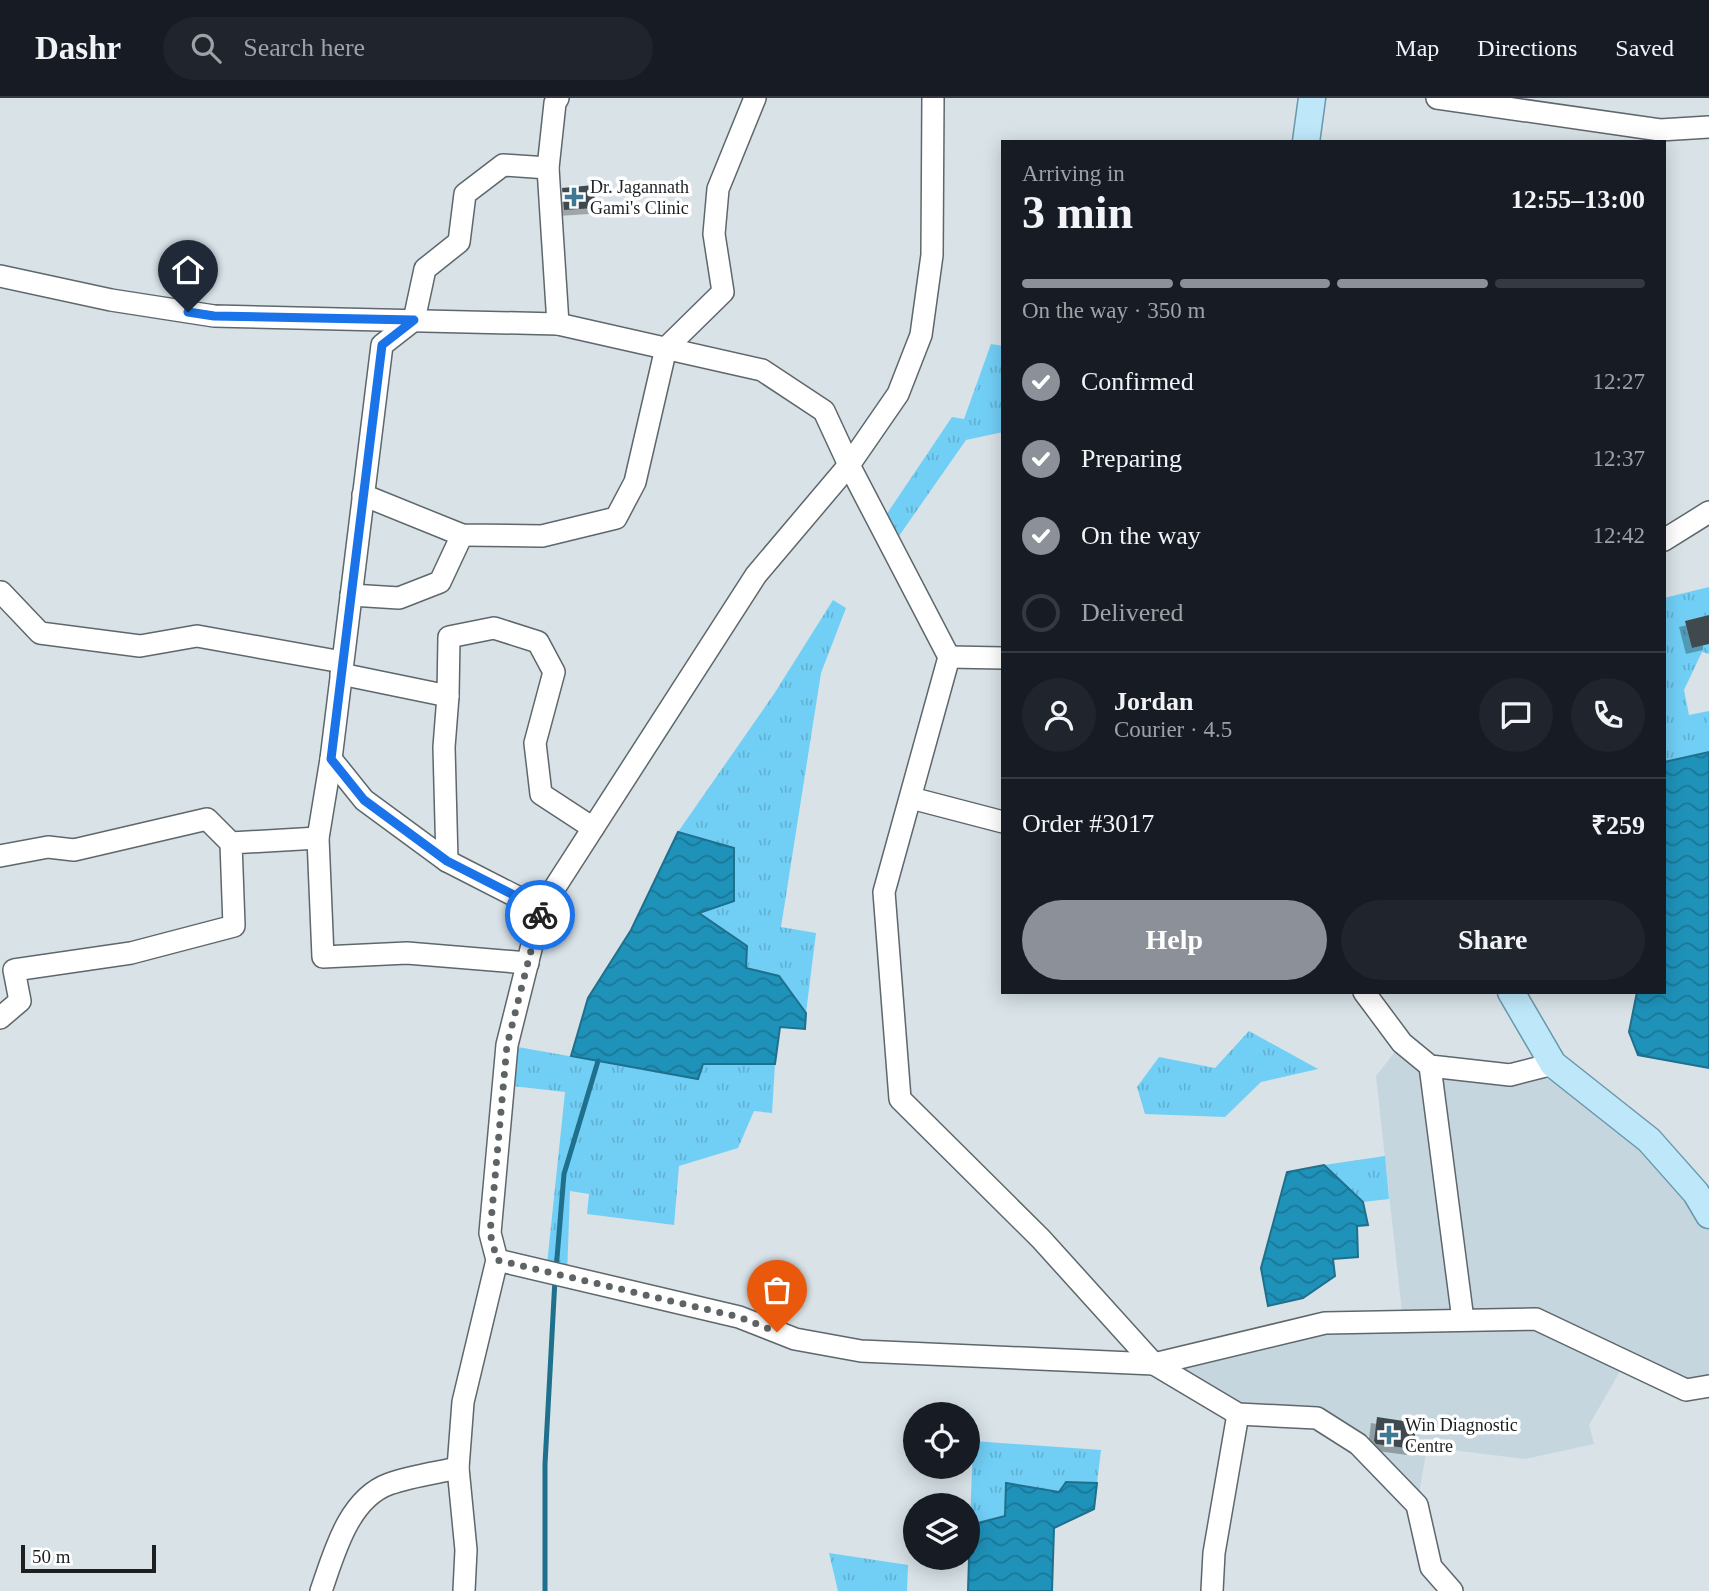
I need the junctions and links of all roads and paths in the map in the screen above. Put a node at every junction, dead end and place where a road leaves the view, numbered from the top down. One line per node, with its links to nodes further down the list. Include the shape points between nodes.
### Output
1 (558, 98): 8 (street)
2 (755, 98): 12 (street, via 718,189 714,234 723,292)
3 (933, 98): 13 (street, via 932,255 921,335 898,394)
4 (1312, 98): 7 (main road)
5 (1437, 98): 6 (street, via 1660,130)
6 (1709, 127)
7 (1307, 140)
8 (548, 168): 10 (street, via 503,165 465,194 459,242 425,269); 11 (street)
9 (0, 276): 10 (street, via 214,316)
10 (414, 320): 11 (street); 14 (street, via 382,345)
11 (558, 324): 12 (street)
12 (666, 348): 13 (street, via 761,370 824,411); 16 (street, via 635,481 616,518 542,536)
13 (849, 465): 20 (street); 27 (street, via 755,575)
14 (363, 495): 16 (street); 19 (street)
15 (1709, 512): 17 (street)
16 (462, 535): 19 (street, via 440,582 399,598)
17 (1666, 539)
18 (1, 592): 22 (street, via 40,633 140,646 197,636)
19 (351, 595): 22 (street)
20 (949, 657): 21 (street); 25 (street)
21 (1001, 658)
22 (342, 668): 23 (street); 24 (street)
23 (448, 696): 27 (street, via 449,636 495,628 538,642 554,672 535,743 541,794); 31 (street, via 444,747)
24 (331, 759): 28 (street); 31 (street, via 364,800)
25 (911, 798): 26 (street); 42 (street, via 884,892 900,1099 1041,1239)
26 (1001, 821)
27 (593, 828): 32 (street)
28 (318, 838): 29 (street); 33 (street, via 323,957 407,953)
29 (231, 843): 30 (street, via 207,819 74,850 48,847); 36 (street, via 234,926 131,953 14,970 20,1001)
30 (0, 856)
31 (447, 861): 32 (street)
32 (541, 909): 33 (street)
33 (528, 963): 40 (street, via 507,1045 490,1233)
34 (1365, 994): 38 (street, via 1402,1043)
35 (1512, 994): 37 (main road)
36 (0, 1018)
37 (1553, 1064): 38 (street, via 1510,1075); 39 (main road, via 1648,1140 1696,1193)
38 (1430, 1066): 41 (street)
39 (1709, 1215)
40 (497, 1260): 42 (street, via 739,1317 795,1339 861,1352); 45 (street, via 463,1402)
41 (1463, 1320): 42 (street, via 1325,1323); 43 (street, via 1536,1319 1686,1390)
42 (1154, 1364): 44 (street)
43 (1709, 1386)
44 (1238, 1414): 48 (street, via 1214,1553); 49 (street, via 1317,1418 1358,1444 1417,1504 1431,1567)
45 (458, 1468): 46 (street, via 387,1485 358,1508); 47 (street, via 466,1550)
46 (321, 1591)
47 (464, 1591)
48 (1212, 1591)
49 (1452, 1591)

